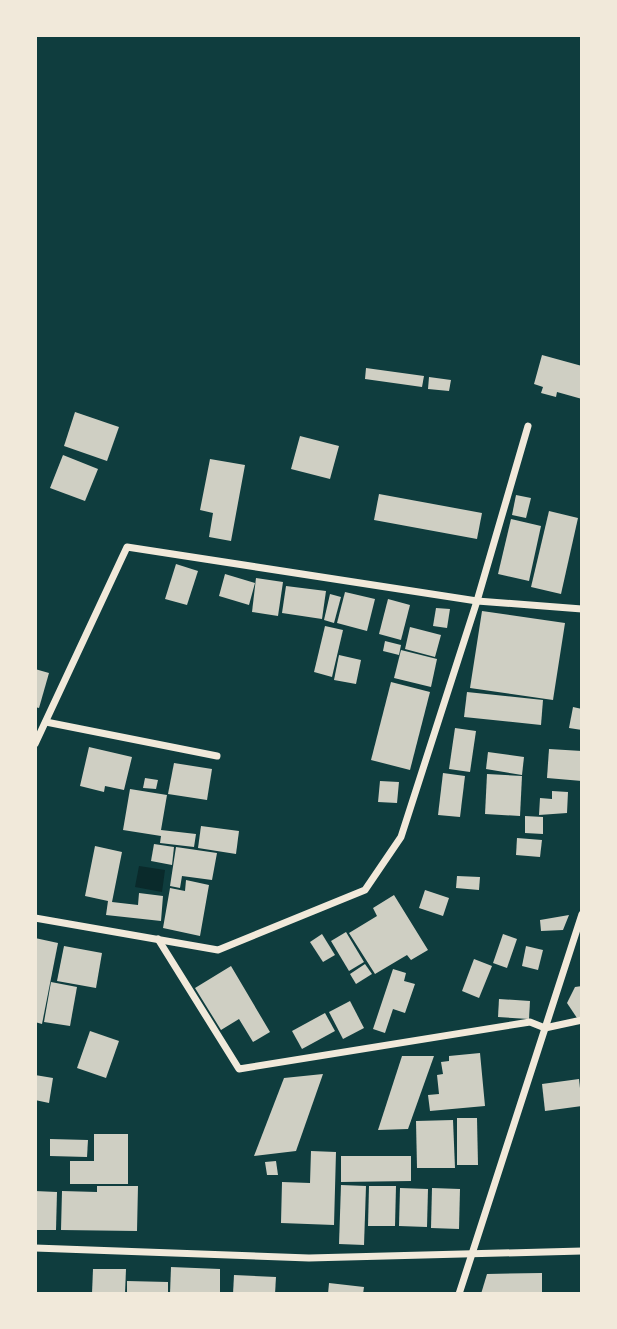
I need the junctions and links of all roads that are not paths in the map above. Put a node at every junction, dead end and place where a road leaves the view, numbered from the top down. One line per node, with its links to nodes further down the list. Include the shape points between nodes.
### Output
1 (528, 426): 2 (street)
2 (477, 601): 3 (street); 4 (street, via 127,547); 9 (street, via 401,837 365,890 218,950)
3 (582, 609)
4 (46, 722): 5 (street); 6 (street)
5 (35, 744)
6 (217, 756)
7 (582, 915): 11 (street)
8 (35, 918): 9 (street)
9 (158, 939): 11 (street, via 239,1069 530,1022)
10 (582, 1020): 11 (street)
11 (545, 1028): 14 (street)
12 (35, 1248): 14 (street, via 309,1258)
13 (582, 1251): 14 (street)
14 (472, 1254): 15 (street)
15 (459, 1294)

